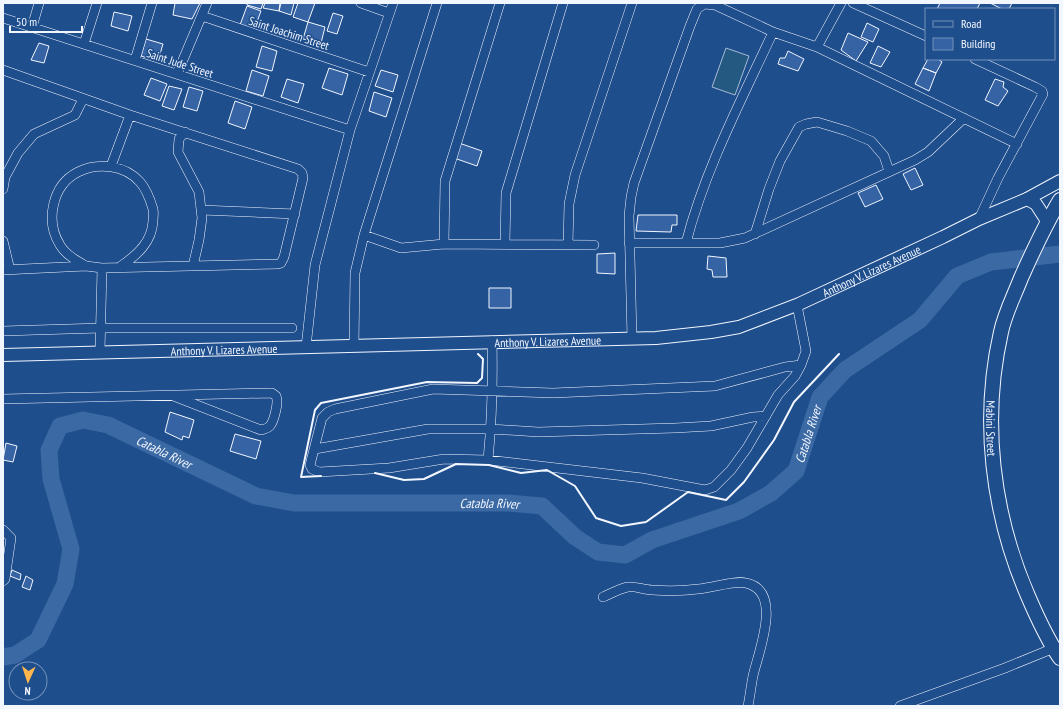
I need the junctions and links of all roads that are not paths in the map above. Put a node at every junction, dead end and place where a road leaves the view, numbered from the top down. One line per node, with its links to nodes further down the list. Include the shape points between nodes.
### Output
1 (39, 3): 16 (street)
2 (97, 3): 19 (street)
3 (152, 3): 21 (street)
4 (207, 3): 14 (street)
5 (361, 3): 13 (street)
6 (393, 3): 13 (street)
7 (437, 3): 43 (street)
8 (500, 3): 47 (street, via 445,181)
9 (563, 3): 48 (street, via 506,193)
10 (632, 3): 49 (street, via 575,175 569,204)
11 (841, 3): 20 (street)
12 (853, 3): 18 (street)
13 (389, 13): 24 (street)
14 (202, 16): 24 (street, Saint Joachim Street); 25 (street)
15 (3, 18): 16 (street, Saint Jude Street)
16 (32, 27): 19 (street, Saint Jude Street)
17 (773, 32): 20 (street); 45 (street, via 715,5 704,4 697,9 634,183 629,216); 46 (street, via 712,165 693,214)
18 (925, 36)
19 (84, 44): 21 (street, Saint Jude Street)
20 (817, 47): 28 (street)
21 (135, 60): 25 (street, Saint Jude Street)
22 (977, 60): 31 (street, via 1042,92 1042,97)
23 (3, 70): 26 (street)
24 (369, 72): 29 (street)
25 (177, 74): 29 (street, Saint Jude Street)
26 (83, 99): 27 (street); 35 (street, via 75,115 34,134 18,153)
27 (130, 115): 30 (street); 32 (street)
28 (964, 118): 31 (street); 33 (street, via 928,152)
29 (350, 130): 63 (street, via 316,265)
30 (185, 132): 38 (street, via 179,139 178,152 199,192); 39 (street, via 298,169 303,178)
31 (1017, 144): 40 (street)
32 (111, 166): 51 (street, via 94,167 78,172 64,183 55,197 51,214 53,231 60,246 72,258); 52 (street, via 127,172 140,182 150,196 154,212 152,229 146,244)
33 (889, 171): 42 (street); 42 (street, via 884,156 871,140 817,122 799,127 780,161)
34 (1060, 181): 36 (main road, Anthony V. Lizares Avenue)
35 (3, 189)
36 (1027, 199): 40 (main road, Anthony V. Lizares Avenue); 41 (main road, via 1036,204)
37 (1060, 200): 41 (main road, Mabini Street)
38 (201, 210): 39 (street); 53 (street, via 199,240)
39 (295, 214): 53 (street, via 281,263)
40 (978, 219): 56 (main road, Anthony V. Lizares Avenue)
41 (1047, 221): 77 (main road, Mabini Street, via 1010,304 1001,332 994,380 991,432 993,466 1001,512 1013,558 1033,609)
42 (755, 234): 46 (street, via 733,241)
43 (364, 235): 47 (street, via 401,248); 62 (street, via 355,273)
44 (3, 241): 55 (street)
45 (629, 243): 46 (street); 60 (street)
46 (686, 243)
47 (444, 244): 48 (street)
48 (505, 244): 49 (street)
49 (568, 245): 50 (street)
50 (594, 245)
51 (86, 266): 54 (street); 55 (street)
52 (121, 266): 53 (street); 54 (street)
53 (193, 266)
54 (102, 268): 57 (street)
55 (7, 270)
56 (797, 305): 60 (main road, Anthony V. Lizares Avenue, via 739,326 711,332); 66 (street, via 806,351)
57 (101, 328): 58 (street); 59 (street); 64 (street)
58 (292, 328)
59 (3, 331)
60 (632, 338): 61 (main road, Anthony V. Lizares Avenue)
61 (492, 341): 62 (main road, Anthony V. Lizares Avenue); 67 (street)
62 (354, 345): 63 (main road, Anthony V. Lizares Avenue)
63 (306, 347): 64 (main road, Anthony V. Lizares Avenue)
64 (100, 352): 65 (main road, Anthony V. Lizares Avenue)
65 (3, 355)
66 (801, 365): 67 (street, via 715,386 553,393); 70 (street)
67 (493, 390): 71 (street); 72 (street, via 433,389 335,409 322,418)
68 (172, 395): 68 (street, via 261,430 270,426 278,403 272,393); 69 (street)
69 (3, 399)
70 (766, 416): 71 (street, via 711,426 538,432); 73 (street, via 731,470 714,487 705,490 642,478)
71 (491, 428): 72 (street, via 428,429); 73 (street)
72 (315, 449): 73 (street, via 310,465 319,472 388,468 444,459)
73 (488, 460)
74 (3, 530): 75 (street, via 11,538)
75 (3, 581)
76 (603, 597): 78 (street, via 628,587 651,590 698,589 743,582 756,587 765,599 767,614)
77 (1057, 653): 79 (street, via 1005,668)
78 (748, 706)
79 (900, 706)

